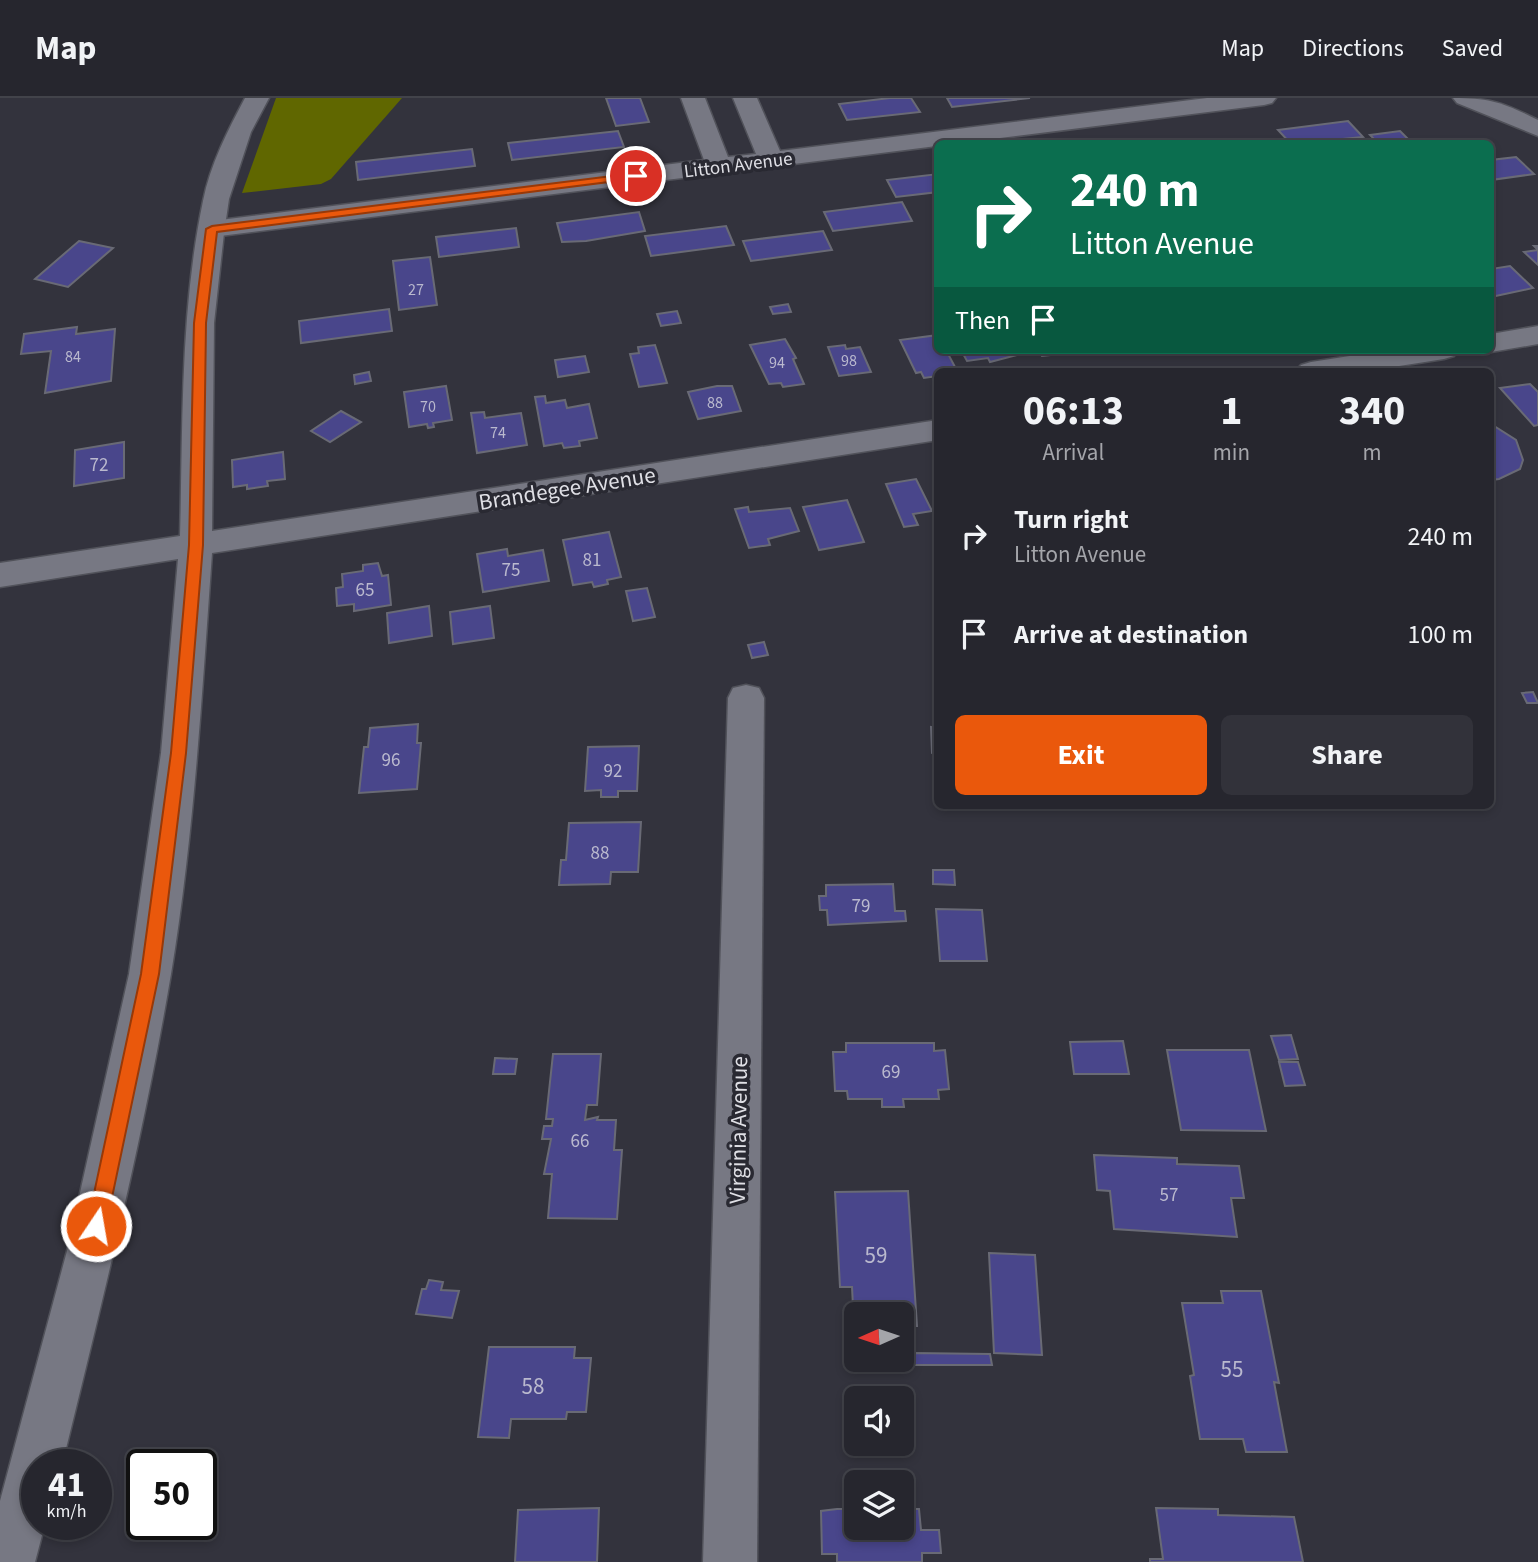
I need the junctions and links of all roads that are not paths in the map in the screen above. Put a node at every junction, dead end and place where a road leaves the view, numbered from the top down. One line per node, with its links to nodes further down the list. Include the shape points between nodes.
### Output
1 (257, 98): 9 (street, via 216,199)
2 (693, 98): 8 (street)
3 (745, 98): 7 (street)
4 (1264, 98): 7 (street, Litton Avenue)
5 (1465, 98): 6 (street)
6 (1538, 129)
7 (771, 159): 8 (street, Litton Avenue)
8 (719, 166): 9 (street, Litton Avenue)
9 (212, 229): 15 (street, via 200,323)
10 (1538, 335): 11 (street)
11 (1494, 342)
12 (1419, 354): 13 (street)
13 (1330, 368)
14 (934, 431): 15 (street, Brandegee Avenue)
15 (196, 545): 16 (street, Brandegee Avenue); 18 (street, via 178,753 150,974 91,1251)
16 (0, 575)
17 (746, 698): 19 (street, Virginia Avenue)
18 (8, 1562)
19 (730, 1562)

